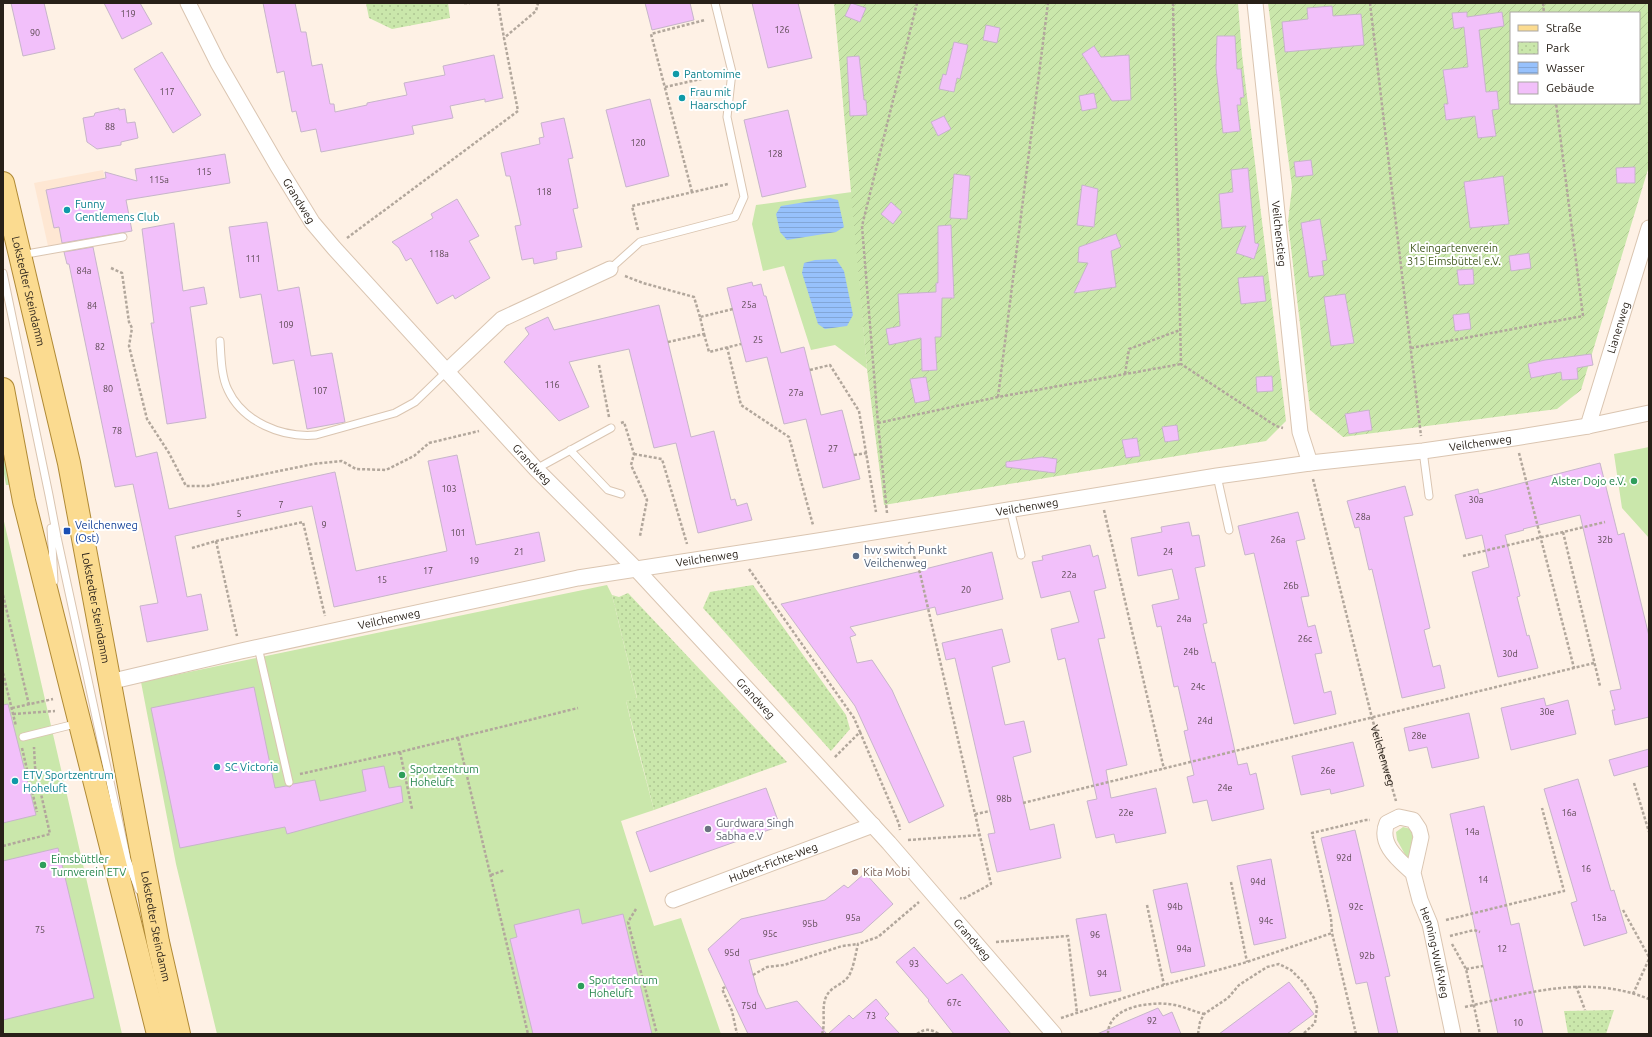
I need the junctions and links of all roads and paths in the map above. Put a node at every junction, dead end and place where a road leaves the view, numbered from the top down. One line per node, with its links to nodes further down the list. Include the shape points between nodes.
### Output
1 (188, 3): 23 (street, Grandweg, via 218,63 277,165 312,222)
2 (464, 3): 3 (path)
3 (470, 3)
4 (498, 3): 13 (path)
5 (538, 3): 13 (path, via 536,11)
6 (715, 3): 12 (lane)
7 (917, 3): 45 (path, via 862,226)
8 (1048, 3): 42 (path)
9 (1173, 3): 29 (path)
10 (1255, 3): 48 (street, Veilchenstieg)
11 (1370, 3): 35 (path)
12 (719, 17): 14 (lane); 15 (path, via 651,34)
13 (504, 38): 23 (path, via 518,112)
14 (732, 72): 15 (path); 17 (lane, via 727,117)
15 (665, 87): 19 (path)
16 (1556, 104): 35 (path, via 1583,316)
17 (741, 181): 19 (path); 22 (lane, via 744,197 735,217)
18 (3, 183): 24 (main road, Lokstedter Steindamm)
19 (692, 192): 22 (path, via 632,206)
20 (1649, 228): 46 (street, Lianenweg)
21 (123, 237): 24 (lane)
22 (640, 242): 25 (lane)
23 (334, 248): 39 (street, Grandweg)
24 (19, 256): 85 (main road, Lokstedter Steindamm, via 69,463)
25 (610, 269): 28 (path, via 642,283 694,297); 39 (street, via 502,319)
26 (3, 273): 59 (lane)
27 (733, 309): 28 (path)
28 (700, 317): 30 (path)
29 (1180, 330): 36 (path); 40 (path, via 1129,349)
30 (704, 334): 32 (path); 34 (path, via 709,352)
31 (220, 341): 39 (lane, via 227,389 248,416 263,425 303,436 316,435 395,414 416,402)
32 (668, 342)
33 (742, 344): 34 (path)
34 (727, 347): 71 (path, via 741,405 789,437)
35 (1411, 348): 51 (path)
36 (1181, 364): 40 (path); 48 (path, via 1276,426)
37 (599, 365): 47 (path)
38 (810, 370): 52 (path, via 830,365 859,411)
39 (446, 372): 56 (street, Grandweg)
40 (1125, 374): 42 (path)
41 (3, 389): 79 (main road, Lokstedter Steindamm, via 24,501)
42 (998, 397): 45 (path)
43 (1649, 413): 46 (street, Veilchenweg)
44 (624, 422): 53 (path)
45 (878, 422): 65 (path)
46 (1588, 426): 49 (street, Veilchenweg)
47 (611, 428): 50 (lane)
48 (1300, 432): 55 (street, Veilchenstieg)
49 (1514, 438): 51 (street, Veilchenweg); 69 (path)
50 (570, 450): 56 (lane); 58 (lane, via 608,490)
51 (1423, 451): 55 (street, Veilchenweg); 61 (lane)
52 (867, 453): 54 (path); 63 (path)
53 (634, 454): 68 (path, via 631,465 646,500); 72 (path, via 662,459)
54 (854, 455)
55 (1310, 463): 57 (street, Veilchenweg); 91 (path, Veilchenweg)
56 (536, 469): 77 (street, Grandweg)
57 (1217, 476): 60 (street, Veilchenweg); 66 (lane)
58 (621, 494)
59 (49, 495): 79 (lane); 127 (lane, via 127,860)
60 (1100, 496): 62 (street, Veilchenweg); 98 (path)
61 (1429, 496)
62 (1010, 510): 65 (street, Veilchenweg); 75 (lane)
63 (876, 512)
64 (1605, 522): 67 (path)
65 (896, 528): 71 (street, Veilchenweg); 111 (path, via 920,572)
66 (1229, 530)
67 (1563, 532): 69 (path); 83 (path)
68 (640, 536)
69 (1541, 537): 76 (path); 84 (path)
70 (216, 541): 73 (path); 80 (path, via 303,522); 82 (path)
71 (818, 541): 74 (street, Veilchenweg)
72 (687, 544)
73 (192, 548)
74 (738, 554): 77 (street, Veilchenweg); 93 (path, via 854,718)
75 (1021, 555)
76 (1463, 556)
77 (637, 570): 80 (street, Veilchenweg, via 578,578); 99 (street, Grandweg)
78 (3, 595): 88 (path)
79 (56, 625): 92 (main road, Lokstedter Steindamm)
80 (329, 632): 81 (street, Veilchenweg)
81 (258, 647): 82 (street, Veilchenweg); 101 (lane)
82 (241, 650): 85 (street, Veilchenweg)
83 (1594, 663): 84 (path); 86 (path)
84 (1574, 668): 91 (path)
85 (109, 682): 127 (main road, Lokstedter Steindamm)
86 (1600, 686)
87 (52, 699): 88 (path)
88 (29, 705): 90 (path, via 12,711)
89 (578, 708): 95 (path)
90 (55, 711)
91 (1372, 718): 98 (path); 103 (path, Veilchenweg)
92 (81, 723): 94 (lane); 146 (main road, Lokstedter Steindamm)
93 (860, 732): 99 (path); 112 (path, via 899,824)
94 (23, 737)
95 (458, 738): 97 (path); 116 (path)
96 (34, 746): 113 (path, via 35,767 50,834)
97 (400, 752): 100 (path); 106 (path)
98 (1164, 769): 104 (path)
99 (822, 770): 108 (street, Grandweg)
100 (296, 775)
101 (288, 782)
102 (1634, 783): 110 (path)
103 (1394, 790)
104 (1023, 803)
105 (1542, 808): 124 (path, via 1564,891)
106 (412, 809)
107 (990, 810): 111 (path, via 976,814)
108 (873, 825): 112 (street, Grandweg); 119 (street, Hubert-Fichte-Weg)
109 (1385, 826): 115 (street, Henning-Wulf-Weg, via 1384,837 1388,845); 115 (street, via 1399,817 1413,820 1419,829 1421,837); 126 (path, via 1366,820 1312,833)
110 (1649, 832)
111 (981, 836): 112 (path); 118 (path, via 991,884)
112 (896, 843): 129 (street, Grandweg)
113 (3, 846)
114 (505, 870): 116 (path)
115 (1412, 873): 124 (street, Henning-Wulf-Weg)
116 (491, 875): 148 (path)
117 (1231, 882): 131 (path)
118 (963, 899)
119 (673, 900)
120 (919, 902): 128 (path, via 878,937)
121 (1147, 905): 135 (path)
122 (636, 910): 149 (path, via 628,922)
123 (1623, 910): 130 (path)
124 (1430, 924): 141 (street, Henning-Wulf-Weg)
125 (1480, 932): 133 (path, via 1474,930 1448,936)
126 (1332, 933): 131 (path); 157 (path)
127 (158, 942): 147 (main road, Lokstedter Steindamm)
128 (858, 944): 134 (path, via 767,967); 151 (path, via 850,976 830,990 825,1000)
129 (977, 944): 143 (path, via 1068,936); 145 (street, Grandweg)
130 (1649, 958): 138 (path)
131 (1247, 962): 135 (path)
132 (1483, 966): 133 (path)
133 (1466, 969): 140 (path)
134 (753, 975)
135 (1164, 985): 143 (path)
136 (1576, 986): 138 (path, via 1619,989); 140 (path); 142 (path)
137 (725, 987): 150 (path, via 722,989 732,1011)
138 (1633, 994): 139 (path)
139 (1649, 999)
140 (1474, 1005): 141 (path); 159 (path)
141 (1448, 1010): 158 (street, Henning-Wulf-Weg)
142 (1585, 1010)
143 (1077, 1013): 145 (path)
144 (1204, 1014): 154 (path, via 1167,1004 1134,1007 1116,1015); 155 (path); 156 (path, via 1228,998 1239,985 1267,967 1279,964 1291,970 1314,998 1317,1007 1315,1023)
145 (1050, 1029)
146 (158, 1034)
147 (179, 1034)
148 (528, 1034)
149 (657, 1034)
150 (737, 1034)
151 (822, 1034)
152 (917, 1034): 153 (path, via 923,1030 932,1030)
153 (939, 1034)
154 (1108, 1034)
155 (1198, 1034)
156 (1303, 1034)
157 (1356, 1034)
158 (1453, 1034)
159 (1480, 1034)

